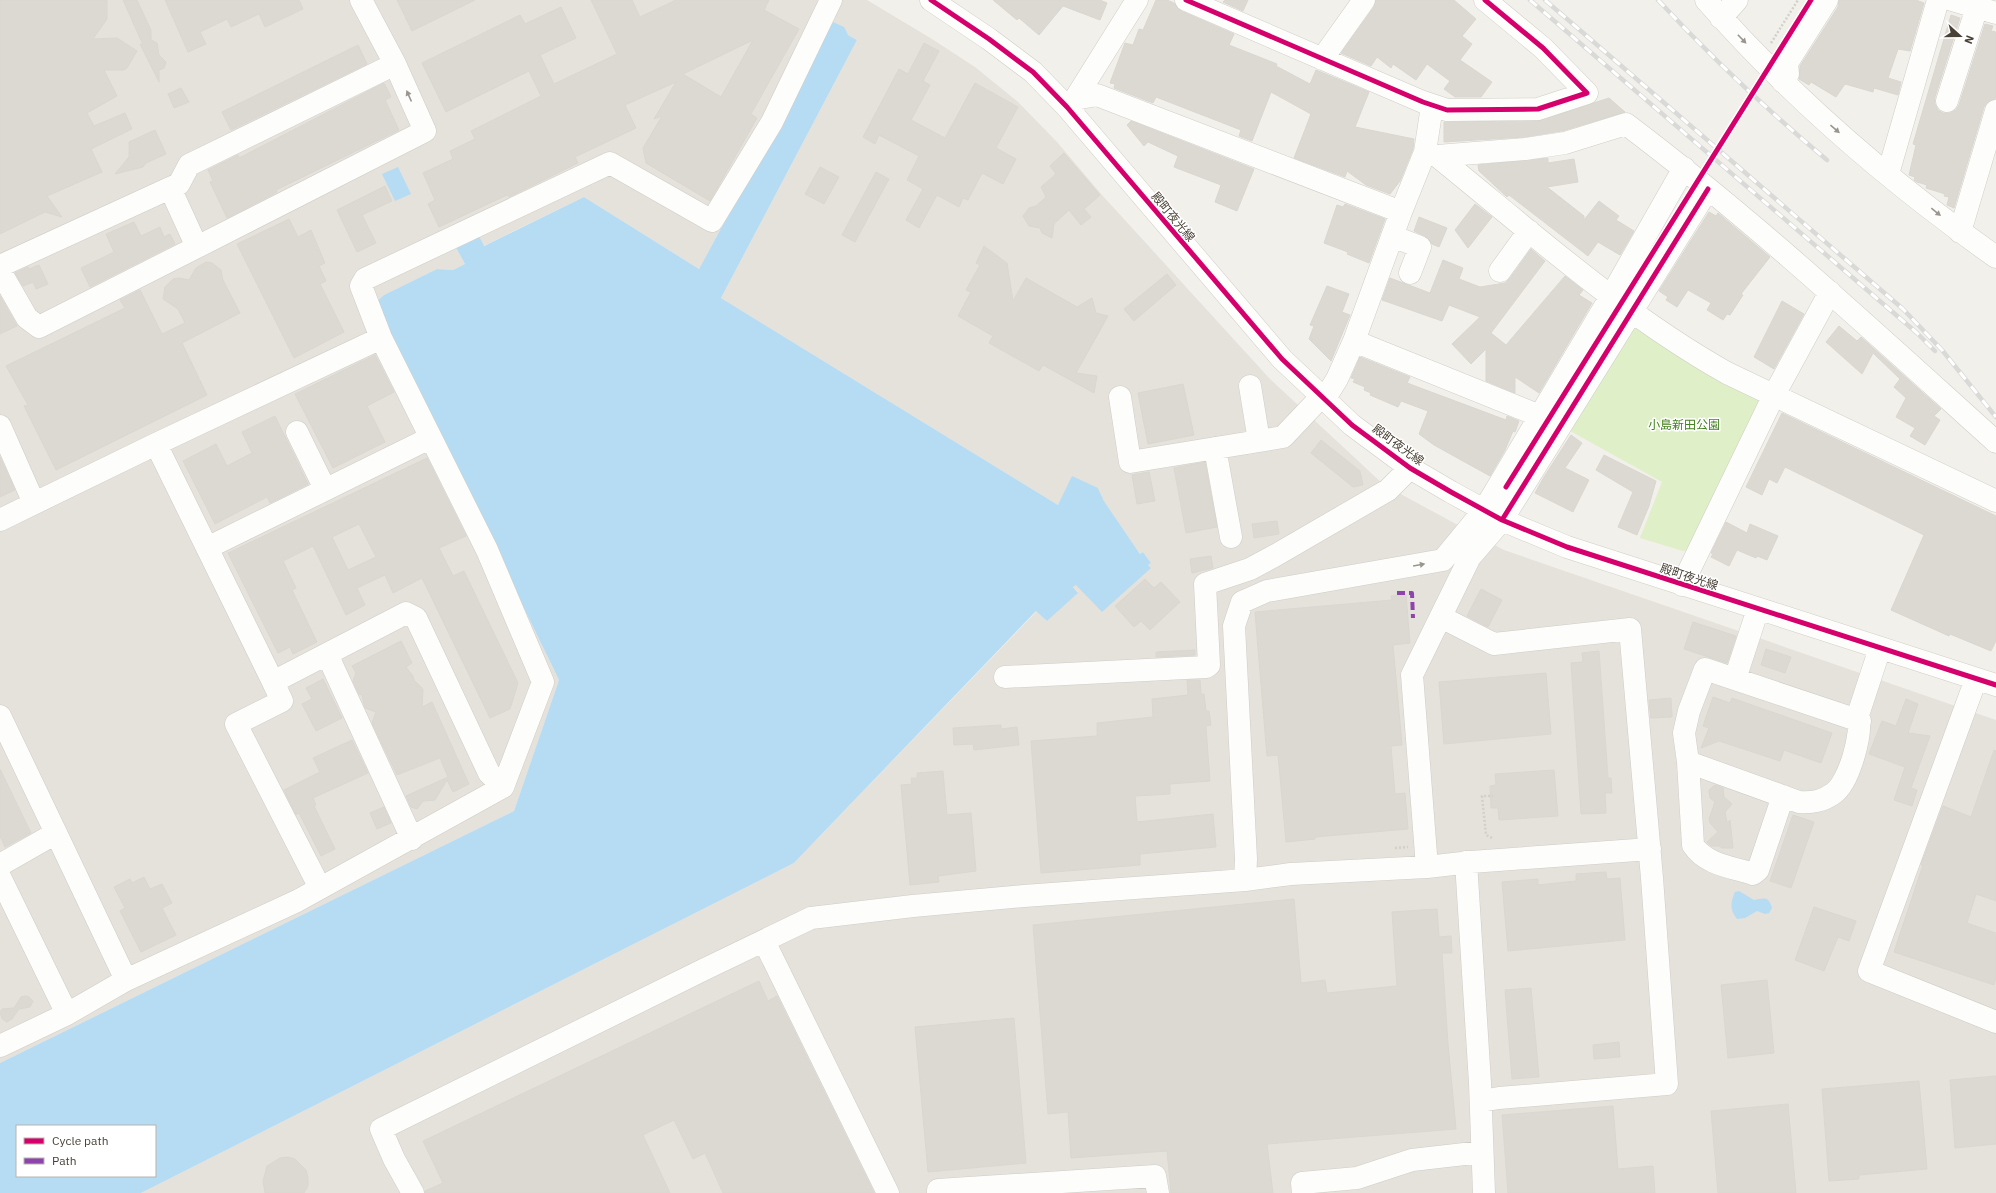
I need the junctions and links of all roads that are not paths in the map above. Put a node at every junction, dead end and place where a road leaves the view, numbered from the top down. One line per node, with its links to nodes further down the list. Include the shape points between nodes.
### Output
1 (361, 0): 16 (street)
2 (831, 0): 40 (street, via 772,122 712,221 610,163 365,279 361,286)
3 (931, 0): 19 (street, 殿町夜光線, via 989,39)
4 (1186, 0): 15 (street)
5 (1364, 0): 15 (street)
6 (1485, 0): 20 (street, via 1543,48 1587,93 1538,109 1447,110)
7 (1706, 0): 14 (street)
8 (1737, 0): 14 (street)
9 (1827, 0): 17 (street, via 1787,63 1788,74)
10 (1938, 0): 24 (street)
11 (1952, 0): 13 (street)
12 (1133, 1): 19 (street)
13 (1986, 10): 18 (street)
14 (1721, 18): 17 (street, one-way to 17)
15 (1322, 59): 20 (street)
16 (395, 64): 25 (street, via 189,166 179,184); 31 (street, one-way to 16, via 426,131)
17 (1783, 82): 24 (street, one-way to 24)
18 (1947, 101)
19 (1071, 103): 27 (street, via 1096,95); 45 (street, 殿町夜光線, via 1272,347)
20 (1432, 106): 22 (street)
21 (1996, 111): 29 (street)
22 (1431, 154): 23 (street, via 1495,152 1565,143 1626,124); 27 (street); 28 (street)
23 (1684, 168): 26 (street); 38 (street)
24 (1888, 174): 29 (street, one-way to 29)
25 (170, 188): 31 (street); 33 (street)
26 (1708, 189): 37 (street); 39 (street)
27 (1401, 212): 30 (street)
28 (1529, 231): 35 (street); 38 (street)
29 (1960, 232): 32 (street)
30 (1392, 236): 36 (street, via 1420,247); 41 (street)
31 (198, 247): 34 (street, via 39,327 27,318)
32 (1996, 257)
33 (0, 266)
34 (0, 271)
35 (1500, 271)
36 (1410, 273)
37 (1830, 292): 43 (street); 51 (street)
38 (1612, 296): 39 (street); 46 (street)
39 (1632, 311): 43 (street, via 1696,356); 58 (street)
40 (382, 338): 49 (street); 52 (street)
41 (1354, 341): 45 (street, via 1337,379); 46 (street)
42 (1250, 386): 50 (street)
43 (1774, 395): 56 (street); 62 (street)
44 (1120, 397): 53 (street, via 1130,462)
45 (1322, 398): 50 (street, via 1283,437); 54 (street, 殿町夜光線, via 1352,425)
46 (1540, 416): 58 (street)
47 (0, 426): 57 (street)
48 (297, 432): 55 (street)
49 (430, 438): 55 (street); 74 (street, via 487,550 543,682)
50 (1259, 441): 53 (street)
51 (1996, 442)
52 (156, 444): 57 (street); 61 (street)
53 (1215, 448): 60 (street)
54 (1410, 468): 58 (street, 殿町夜光線); 67 (street, via 1388,490 1276,555 1250,569 1205,584 1209,665 1206,667)
55 (326, 490): 61 (street)
56 (1996, 501)
57 (34, 503): 59 (street)
58 (1493, 515): 62 (street, 殿町夜光線, via 1567,547); 64 (street); 83 (street, one-way to 58, via 1234,626 1242,602 1267,591 1443,560)
59 (0, 520)
60 (1231, 537)
61 (207, 548): 69 (street)
62 (1682, 585): 63 (street, 殿町夜光線)
63 (1758, 609): 65 (street, 殿町夜光線); 68 (street)
64 (1441, 617): 78 (street, via 1494,644 1630,629); 81 (street, via 1412,675)
65 (1880, 648): 70 (street, 殿町夜光線); 72 (street, via 1858,715)
66 (327, 654): 69 (street); 74 (street, via 406,613 416,618 488,773); 77 (street)
67 (1005, 677)
68 (1735, 679): 72 (street); 73 (street, via 1705,669 1689,711 1684,733)
69 (273, 682): 84 (street, via 282,701 236,724)
70 (1986, 682): 88 (street, via 1869,971)
71 (0, 716): 76 (street)
72 (1860, 721): 75 (street, via 1856,748 1836,792 1814,803 1800,802)
73 (1688, 762): 75 (street); 75 (street, via 1693,846 1707,860 1753,874 1758,870)
74 (503, 787): 77 (street)
75 (1783, 796)
76 (56, 833): 80 (street); 86 (street)
77 (412, 838): 84 (street)
78 (1650, 850): 79 (street); 90 (street, via 1666,1084)
79 (1466, 862): 81 (street); 90 (street)
80 (0, 865)
81 (1428, 867): 83 (street, via 1291,874)
82 (0, 877): 87 (street)
83 (1245, 880): 85 (street, via 912,906 811,918)
84 (320, 888): 86 (street)
85 (764, 941): 92 (street, via 381,1129); 93 (street)
86 (126, 980): 87 (street)
87 (67, 1014): 89 (street)
88 (1996, 1022)
89 (0, 1046)
90 (1481, 1101): 91 (street)
91 (1482, 1152): 96 (street, via 1412,1160 1357,1178 1302,1183); 97 (street)
92 (413, 1193)
93 (888, 1193)
94 (938, 1193): 95 (street, via 938,1190 1155,1176)
95 (1158, 1193)
96 (1303, 1193)
97 (1484, 1193)

